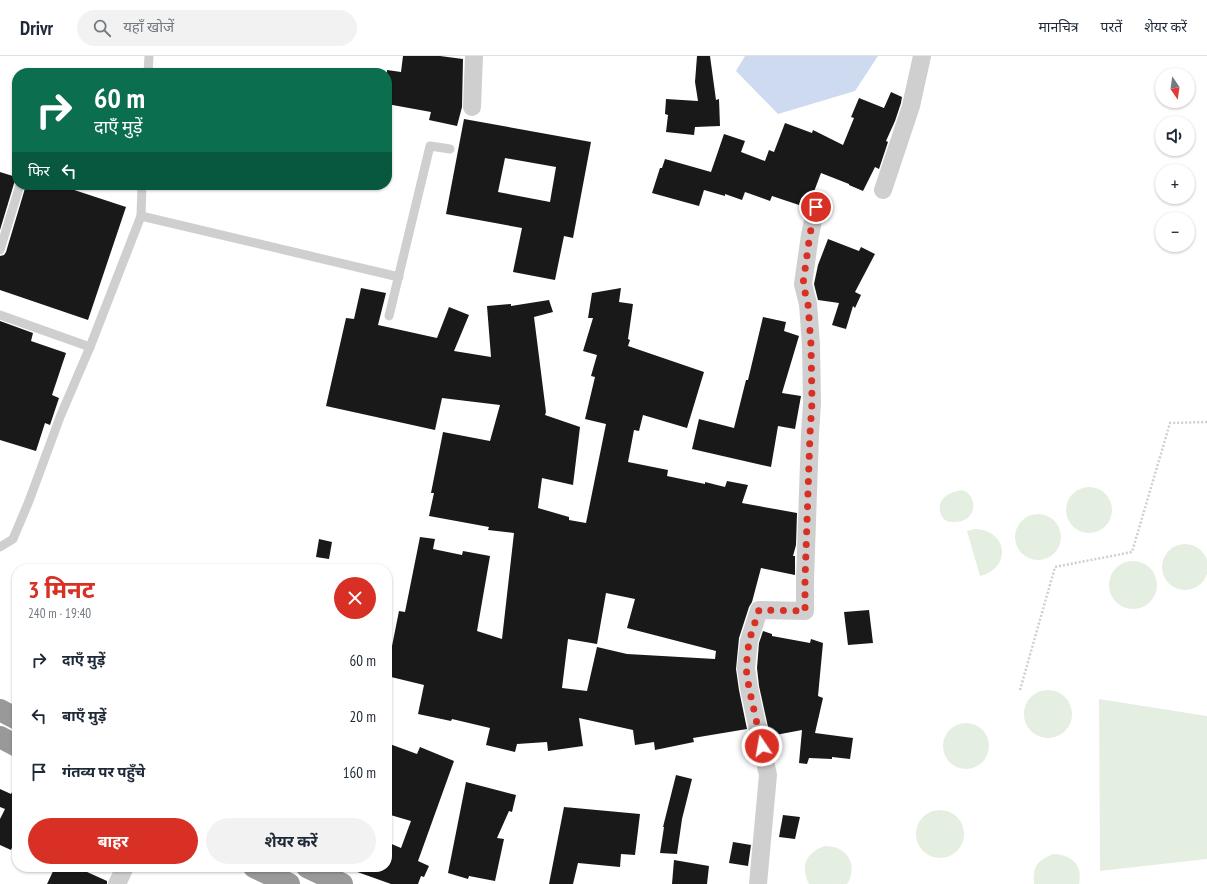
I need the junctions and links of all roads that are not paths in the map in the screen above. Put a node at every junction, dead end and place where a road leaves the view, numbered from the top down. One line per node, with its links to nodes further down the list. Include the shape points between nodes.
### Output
1 (149, 56): 4 (lane)
2 (474, 56): 5 (street)
3 (922, 56): 9 (street, via 911,106)
4 (148, 68)
5 (472, 107)
6 (450, 149): 13 (lane, via 430,146)
7 (18, 190): 12 (lane)
8 (142, 190): 11 (lane)
9 (883, 190)
10 (816, 207): 28 (street, via 803,284 808,304 812,402 805,611 759,610 749,641 746,668 768,775)
11 (141, 216): 13 (lane); 16 (lane)
12 (0, 250)
13 (399, 277): 15 (lane)
14 (0, 315): 16 (lane)
15 (390, 316)
16 (90, 348): 17 (lane, via 60,417 13,539)
17 (0, 547)
18 (0, 710): 19 (highway)
19 (12, 716)
20 (0, 737): 21 (highway)
21 (12, 743)
22 (123, 872): 25 (street)
23 (264, 872): 26 (highway)
24 (317, 872): 27 (highway)
25 (117, 884)
26 (289, 884)
27 (342, 884)
28 (758, 884)

